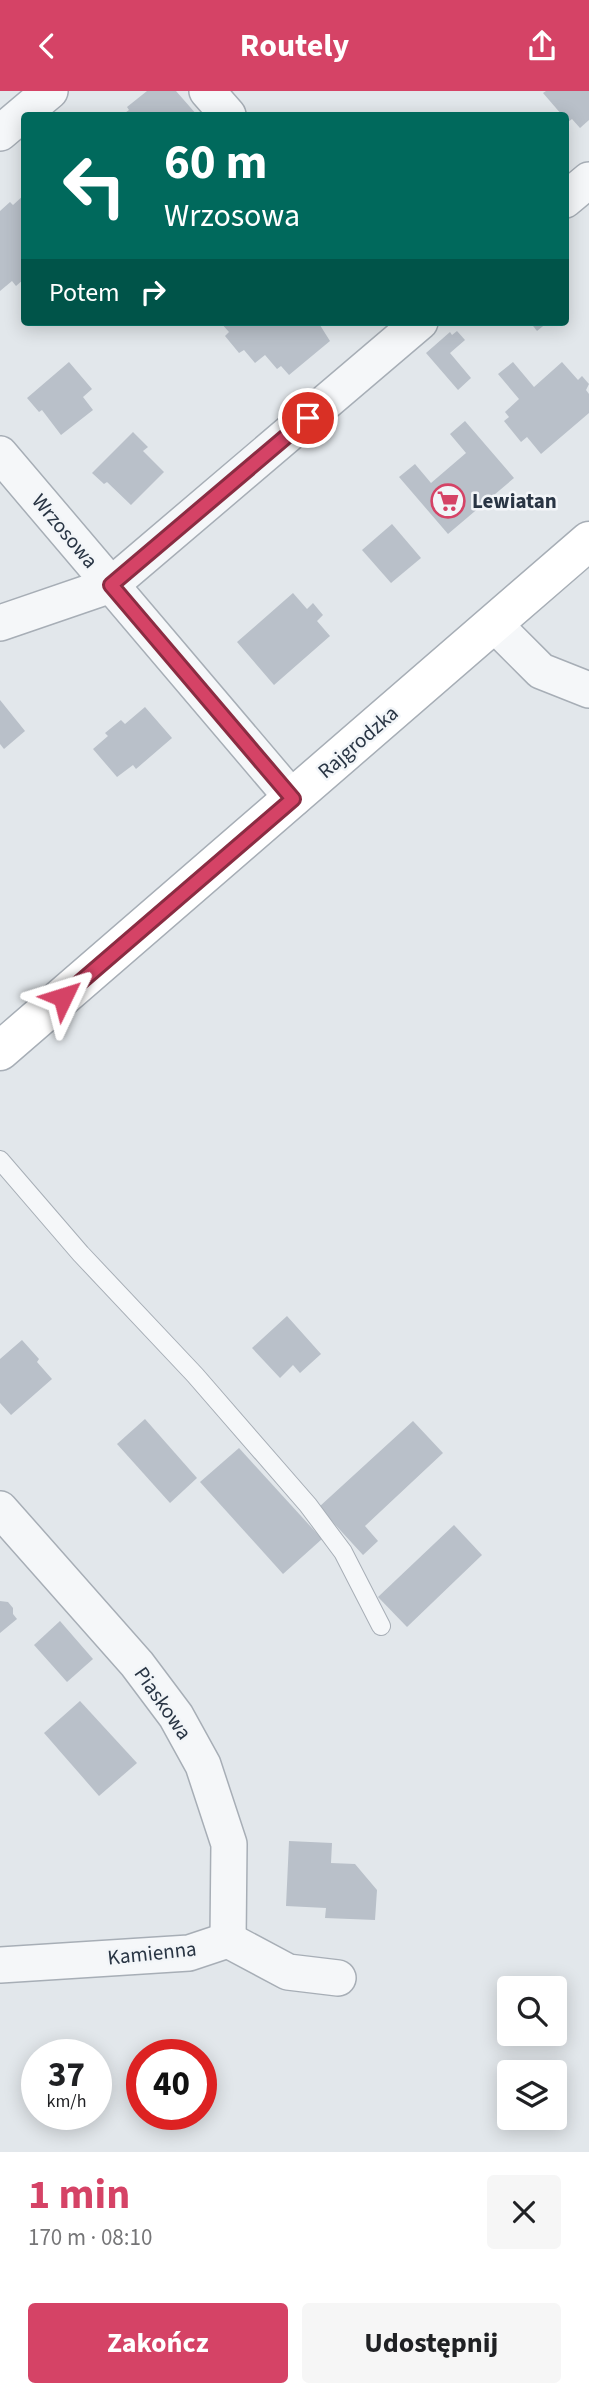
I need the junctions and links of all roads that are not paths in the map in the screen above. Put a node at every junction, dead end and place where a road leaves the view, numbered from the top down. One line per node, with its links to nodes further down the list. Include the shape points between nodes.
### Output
1 (50, 91): 3 (street)
2 (207, 91): 4 (street)
3 (25, 112)
4 (225, 112)
5 (21, 115): 6 (street)
6 (0, 133)
7 (589, 180): 8 (street)
8 (569, 197)
9 (409, 326): 12 (street)
10 (0, 454): 12 (street, Wrzosowa)
11 (589, 541): 14 (street, Rajgrodzka)
12 (111, 585): 13 (street); 16 (street, Wrzosowa)
13 (0, 623)
14 (494, 624): 15 (street, via 541,671); 16 (street, Rajgrodzka)
15 (589, 690)
16 (293, 799): 17 (street, Rajgrodzka)
17 (0, 1051)
18 (0, 1160): 20 (lane, via 308,1505 343,1552)
19 (0, 1510): 21 (street, Piaskowa, via 137,1664 176,1716 203,1765 229,1844)
20 (381, 1626)
21 (228, 1940): 22 (street, Kamienna, via 189,1953); 23 (street, via 288,1972)
22 (0, 1965)
23 (338, 1977)

